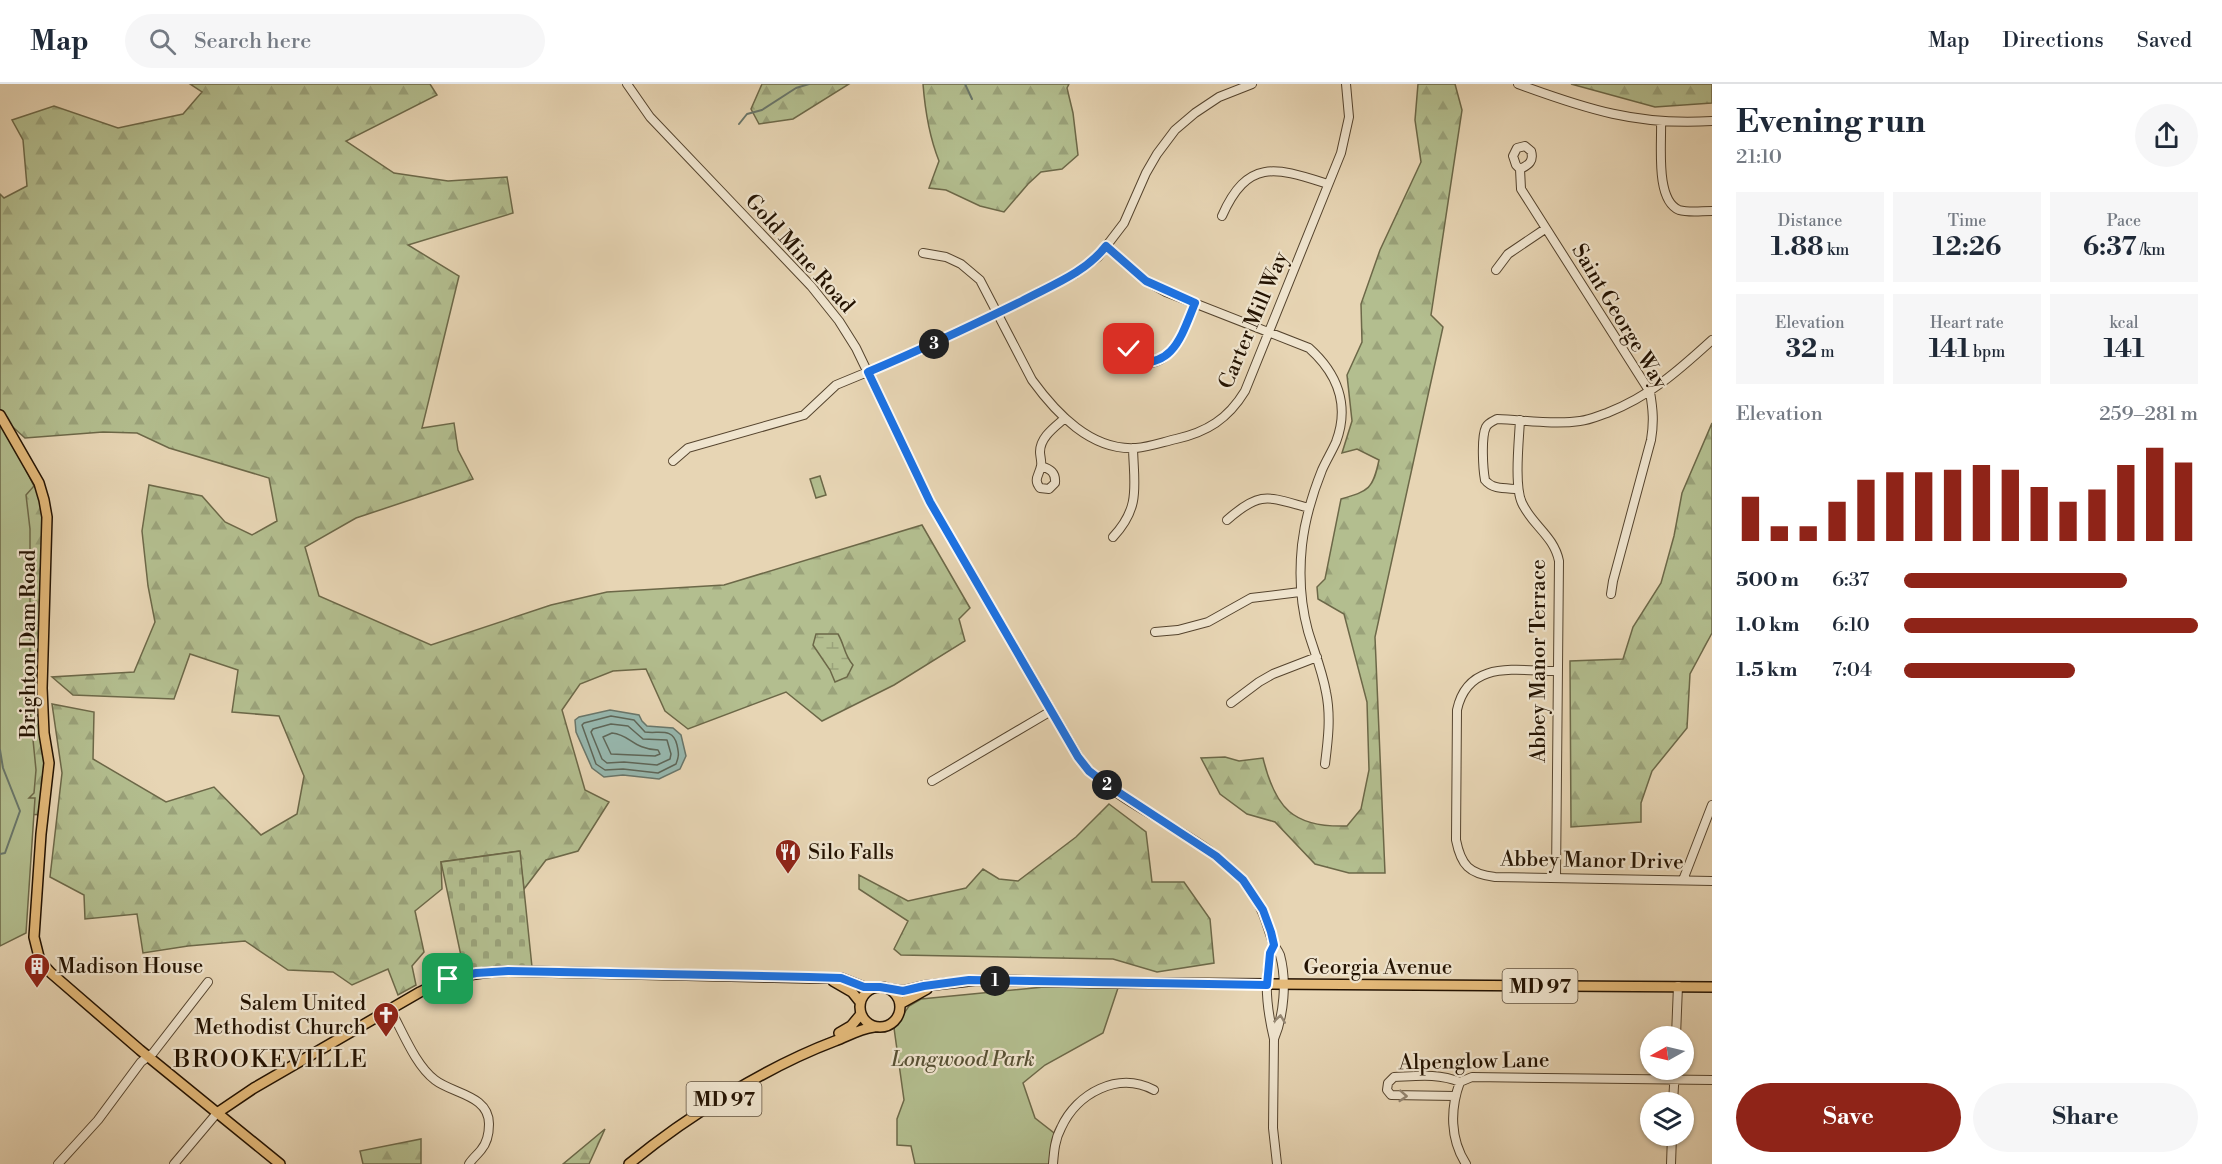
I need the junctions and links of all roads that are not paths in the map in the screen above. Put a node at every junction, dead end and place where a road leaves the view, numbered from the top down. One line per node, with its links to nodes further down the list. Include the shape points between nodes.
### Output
1 (627, 84): 20 (street, Gold Mine Road, via 650,117 822,298 848,333)
2 (1252, 84): 12 (street, via 1219,97 1175,130 1146,173 1124,224)
3 (1346, 84): 8 (street, Carter Mill Way, via 1346,135)
4 (1518, 84): 6 (street, via 1588,109)
5 (1712, 121): 6 (street)
6 (1661, 122): 9 (street, via 1666,198 1688,212)
7 (1520, 169): 11 (street, Saint George Way, via 1521,189)
8 (1328, 184): 10 (street, via 1285,171 1257,174 1238,187); 17 (street, Carter Mill Way)
9 (1712, 211)
10 (1222, 216)
11 (1545, 229): 14 (street, via 1508,254); 21 (street, Saint George Way)
12 (1106, 246): 15 (street, via 1146,281); 16 (street, via 1075,274)
13 (924, 253): 16 (street, Carter Mill Way, via 961,264 980,280)
14 (1496, 270)
15 (1195, 303): 17 (street); 19 (street, via 1179,341 1168,355 1156,362)
16 (997, 313): 20 (street); 23 (street, Carter Mill Way, via 1032,380)
17 (1268, 332): 25 (street, Carter Mill Way, via 1245,391 1224,418 1196,434); 29 (street, via 1309,348 1337,382 1341,420)
18 (1712, 340): 21 (street, via 1680,371)
19 (1129, 361)
20 (868, 372): 26 (street, via 836,385 804,415 688,448); 38 (street, Gold Mine Road, via 922,487)
21 (1650, 392): 24 (street, via 1588,420); 33 (street, Saint George Way, via 1654,422)
22 (0, 415): 63 (main road, Brighton Dam Road, via 39,483 46,517 42,697 49,764 34,937 40,961 51,973)
23 (1065, 418): 25 (street, Carter Mill Way, via 1096,440); 27 (street, via 1045,436 1040,449)
24 (1520, 420): 28 (street, Abbey Manor Terrace); 28 (street, via 1497,419 1486,426 1484,433 1485,480 1490,486)
25 (1133, 448): 31 (street, via 1134,503 1124,525)
26 (673, 461)
27 (1041, 466)
28 (1518, 489): 36 (street, Abbey Manor Terrace, via 1524,507 1552,541 1559,561)
29 (1309, 508): 30 (street, via 1262,498); 32 (street)
30 (1227, 520)
31 (1113, 537)
32 (1300, 592): 34 (street, via 1251,598 1208,622); 35 (street)
33 (1611, 594)
34 (1155, 632)
35 (1317, 657): 37 (street, via 1273,674); 39 (street, via 1329,713)
36 (1557, 671): 42 (street, Abbey Manor Terrace); 42 (street, Abbey Manor Drive, via 1494,671 1477,677 1465,688 1457,710 1456,828 1460,855 1468,868 1479,874)
37 (1232, 703)
38 (1051, 711): 40 (street); 45 (street, Gold Mine Road, via 1078,757 1097,778 1236,873 1263,910)
39 (1325, 764)
40 (932, 781)
41 (1712, 804): 43 (street)
42 (1556, 878): 43 (street, Abbey Manor Drive)
43 (1683, 880): 44 (street, Abbey Manor Drive)
44 (1712, 881)
45 (1274, 945): 49 (street, Gold Mine Road); 50 (street, Gold Mine Road, via 1279,952)
46 (829, 978): 52 (main road); 55 (main road); 57 (main road, via 487,972 448,979)
47 (208, 982): 63 (street)
48 (937, 984): 49 (main road, Georgia Avenue / MD 97, via 977,980); 54 (main road, Georgia Avenue / MD 97, via 903,991); 56 (main road, Georgia Avenue / MD 97)
49 (1267, 985): 50 (main road, Georgia Avenue / MD 97); 61 (street, Gold Mine Road)
50 (1284, 985): 51 (main road, Georgia Avenue / MD 97); 61 (street, Gold Mine Road, one-way to 50, via 1280,1027)
51 (1678, 986): 53 (main road, Georgia Avenue / MD 97); 60 (street)
52 (875, 987): 54 (main road, MD 97); 55 (main road)
53 (1712, 987)
54 (890, 989): 56 (main road)
55 (861, 1002): 58 (main road)
56 (900, 1004): 59 (main road, MD 97, via 895,1021 885,1027)
57 (390, 1009): 70 (main road); 75 (street, via 417,1059 434,1080 482,1104 488,1113 486,1142)
58 (861, 1014): 59 (main road); 62 (main road, MD 97)
59 (874, 1026): 62 (main road, MD 97)
60 (1676, 1026)
61 (1274, 1040): 78 (street, Gold Mine Road, via 1273,1128)
62 (825, 1044): 76 (main road, MD 97, via 704,1110)
63 (148, 1057): 70 (main road, Brighton Dam Road); 72 (street)
64 (1640, 1079): 67 (street, Alpenglow Lane, via 1472,1077)
65 (1694, 1080): 66 (street, Alpenglow Lane)
66 (1712, 1080)
67 (1460, 1082): 69 (street); 69 (street, Alpenglow Lane, one-way to 69, via 1434,1075 1394,1077 1387,1090 1401,1097)
68 (1154, 1090): 77 (street, via 1121,1083 1085,1097 1061,1128)
69 (1455, 1096): 79 (street, via 1454,1134)
70 (217, 1113): 73 (street); 74 (main road, Brighton Dam Road)
71 (1672, 1146): 80 (street)
72 (58, 1164)
73 (174, 1164)
74 (280, 1164)
75 (468, 1164)
76 (629, 1164)
77 (1053, 1164)
78 (1277, 1164)
79 (1467, 1164)
80 (1671, 1164)

